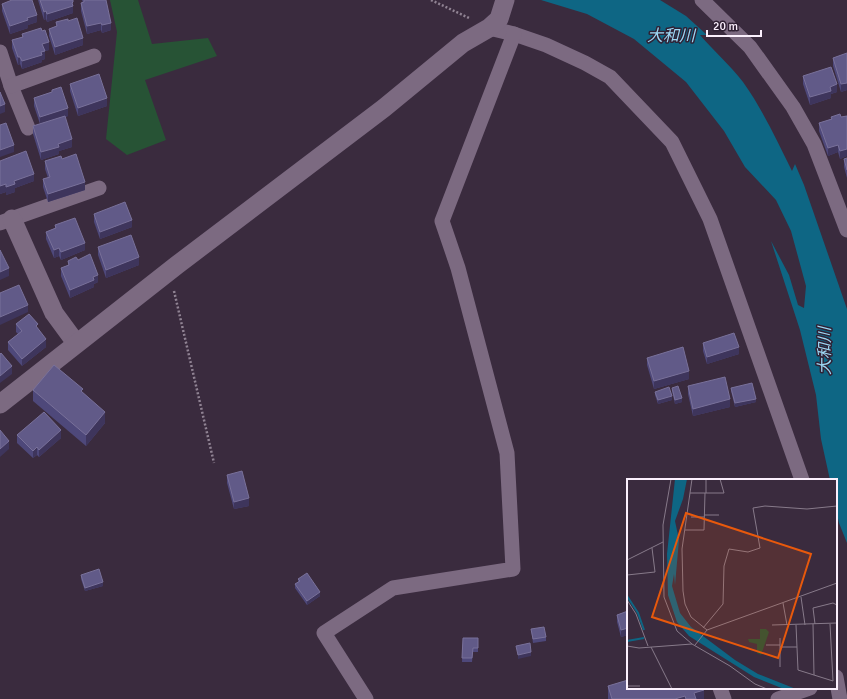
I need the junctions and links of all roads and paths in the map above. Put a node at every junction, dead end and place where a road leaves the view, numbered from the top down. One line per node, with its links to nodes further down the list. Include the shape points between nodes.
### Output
1 (431, 0): 4 (path)
2 (505, 0): 4 (street)
3 (702, 0): 13 (street, via 750,47 793,107 814,144)
4 (494, 24): 5 (street); 14 (street, via 463,43 384,108)
5 (514, 34): 18 (street, via 546,45 610,77 672,142 710,219); 22 (street, via 442,221 458,268 507,453 513,569 393,588 324,633)
6 (0, 52): 8 (street)
7 (94, 56): 9 (street)
8 (3, 69): 9 (street)
9 (11, 86): 10 (street)
10 (28, 128)
11 (99, 188): 12 (street)
12 (6, 221): 15 (street, via 54,313)
13 (847, 230)
14 (169, 271): 15 (street); 17 (path)
15 (76, 343): 16 (street)
16 (0, 404)
17 (214, 463)
18 (802, 479)
19 (837, 683): 25 (street)
20 (720, 689): 23 (street)
21 (807, 689): 24 (street)
22 (366, 699)
23 (724, 699)
24 (778, 699)
25 (840, 699)

